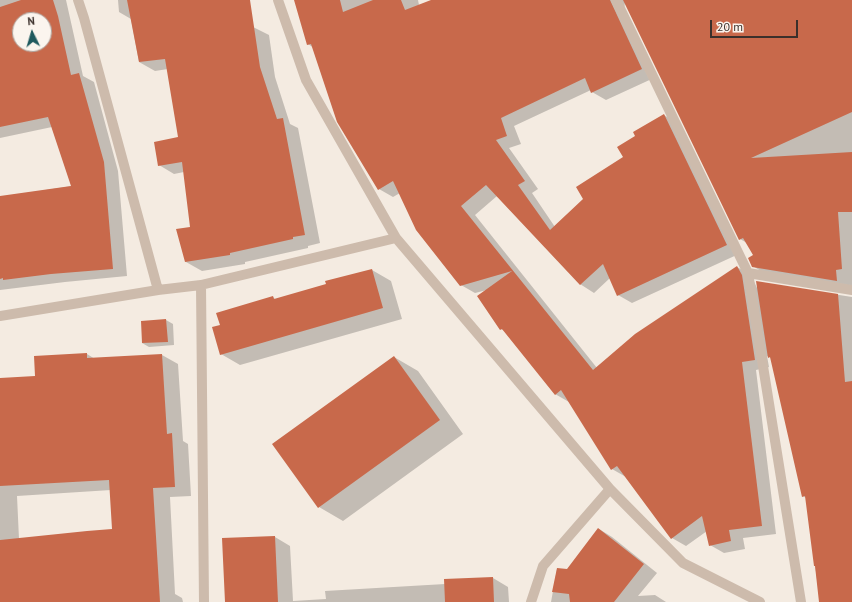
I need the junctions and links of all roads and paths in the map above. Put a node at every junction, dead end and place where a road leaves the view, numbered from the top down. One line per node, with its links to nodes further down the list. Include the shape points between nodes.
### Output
1 (78, 0): 7 (street)
2 (278, 0): 4 (street, via 306,80)
3 (616, 0): 5 (street)
4 (396, 238): 6 (street); 10 (street)
5 (748, 272): 8 (street); 14 (street)
6 (201, 285): 7 (street); 11 (street)
7 (158, 290): 9 (street)
8 (852, 290)
9 (0, 316)
10 (610, 489): 12 (street, via 543,566); 13 (street, via 683,563)
11 (204, 602)
12 (531, 602)
13 (760, 602)
14 (801, 602)

